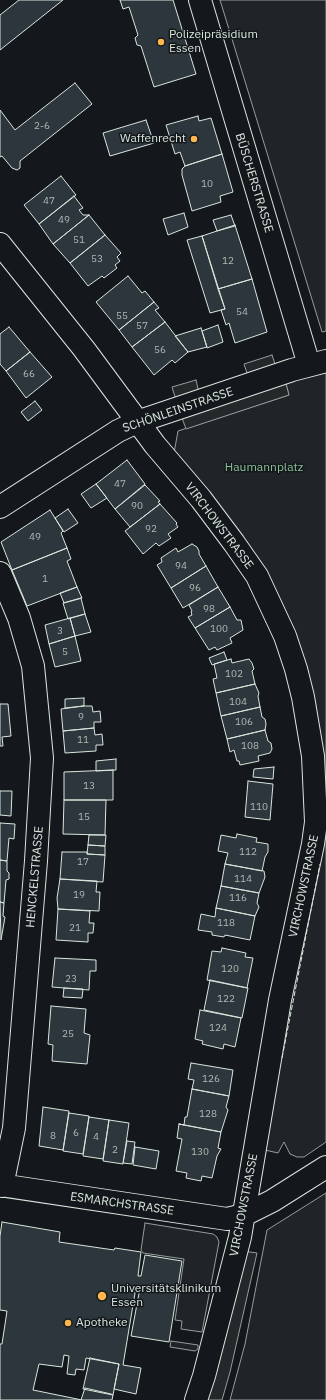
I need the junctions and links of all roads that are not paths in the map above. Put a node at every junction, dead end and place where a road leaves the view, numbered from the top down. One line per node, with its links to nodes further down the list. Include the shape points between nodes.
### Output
1 (200, 0): 3 (street, BÜSCHERSTRASSE)
2 (0, 244): 4 (street, VIRCHOWSTRASSE, via 84,349)
3 (318, 363): 4 (street, SCHÖNLEINSTRASSE)
4 (137, 422): 5 (street, SCHÖNLEINSTRASSE, via 118,431); 9 (street, VIRCHOWSTRASSE, via 210,512 257,576 285,636 296,669 314,756 316,822 313,844 280,1000)
5 (0, 507)
6 (0, 573): 8 (street, HENCKELSTRASSE, via 19,618 33,666 42,758 38,838 14,1128)
7 (326, 1167): 9 (street, ESMARCHSTRASSE, via 272,1201)
8 (1, 1186): 9 (street, ESMARCHSTRASSE, via 227,1219)
9 (244, 1215): 10 (street, VIRCHOWSTRASSE)
10 (196, 1400)

